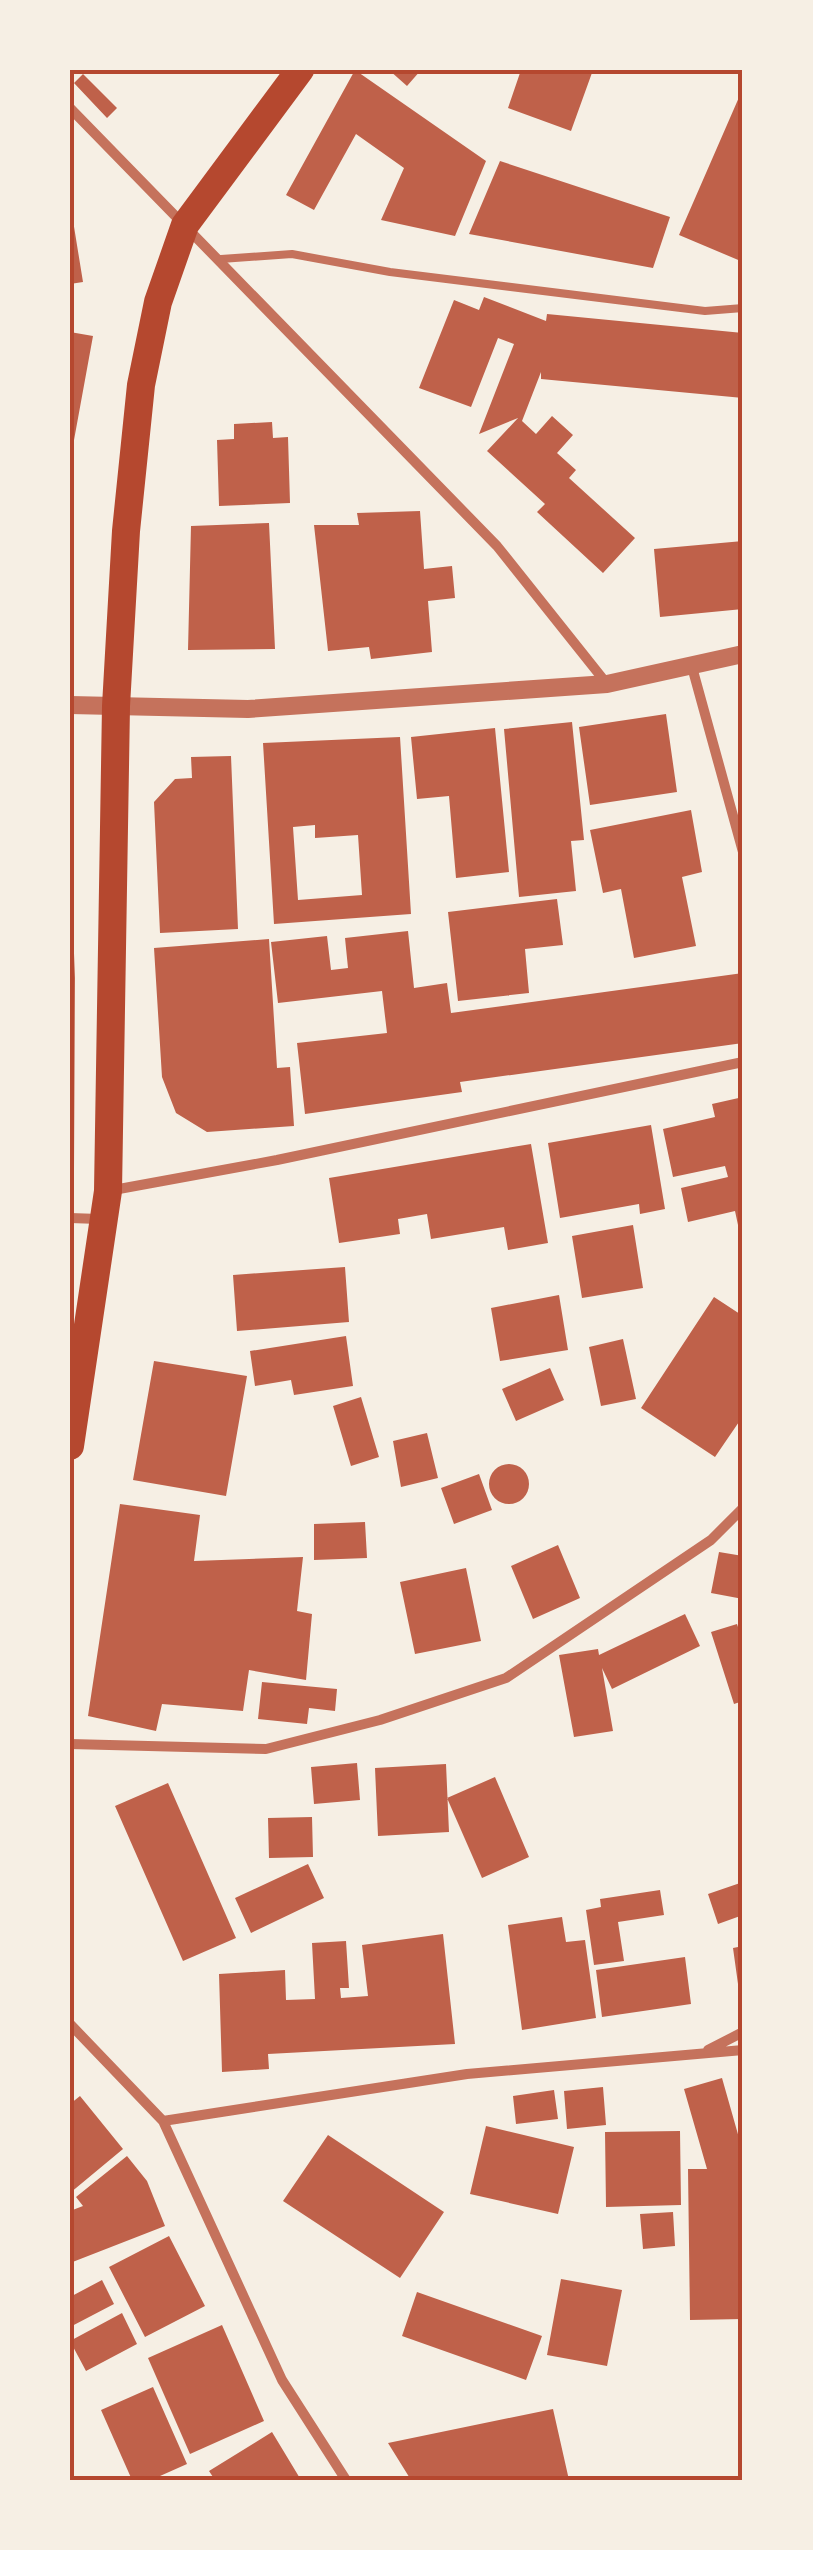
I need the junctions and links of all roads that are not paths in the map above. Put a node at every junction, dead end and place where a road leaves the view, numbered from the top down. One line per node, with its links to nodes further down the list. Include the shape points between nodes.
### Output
1 (300, 70): 3 (highway)
2 (70, 108): 3 (street)
3 (185, 225): 4 (street); 10 (highway, via 158,302 141,384)
4 (221, 260): 5 (lane, via 292,254 705,311); 8 (street, via 497,546)
5 (743, 308)
6 (743, 654): 7 (street)
7 (692, 667): 8 (street); 11 (street)
8 (607, 684): 10 (street, via 248,709)
9 (70, 706): 10 (street)
10 (116, 706): 13 (highway)
11 (743, 852)
12 (743, 1062): 13 (street)
13 (108, 1191): 15 (highway)
14 (70, 1218): 15 (street)
15 (103, 1220): 16 (highway)
16 (70, 1446)
17 (743, 1508): 18 (street, via 712,1540 506,1678 380,1720 266,1748)
18 (70, 1744)
19 (70, 2024): 23 (street)
20 (743, 2032): 22 (street)
21 (743, 2050): 22 (street)
22 (703, 2052): 23 (street, via 468,2074)
23 (164, 2121): 24 (street, via 282,2380)
24 (346, 2480)

